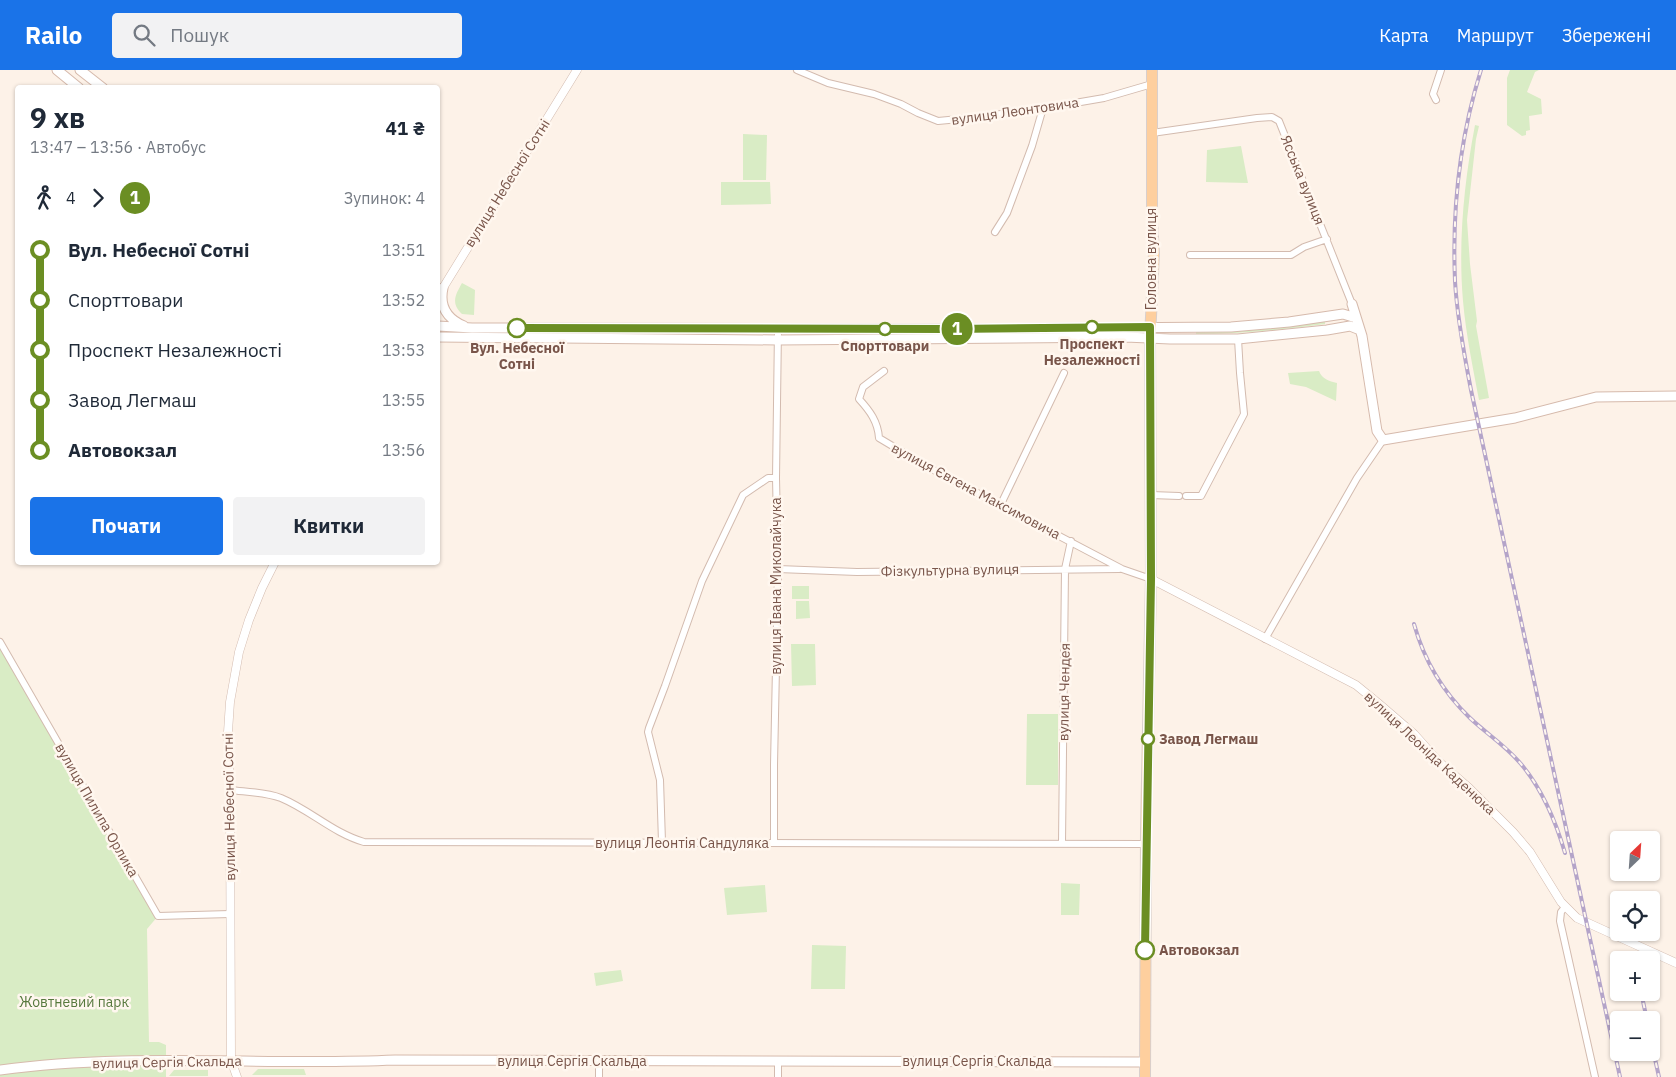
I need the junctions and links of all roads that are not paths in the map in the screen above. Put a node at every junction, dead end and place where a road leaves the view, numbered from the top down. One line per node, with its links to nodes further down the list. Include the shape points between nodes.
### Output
1 (57, 70): 8 (main road)
2 (80, 70): 9 (main road)
3 (797, 70): 11 (street, вулиця Леонтовича, via 828,83 874,94 938,121)
4 (1152, 70): 7 (main road, Головна вулиця)
5 (1441, 70): 10 (street, via 1433,94)
6 (575, 71): 16 (street, вулиця Небесної Сотні)
7 (1152, 84): 11 (street, вулиця Леонтовича, via 1104,98); 12 (main road, Головна вулиця)
8 (75, 85)
9 (100, 85)
10 (1436, 100)
11 (1043, 108): 13 (street, via 1007,213)
12 (1152, 133): 14 (street, Ясська вулиця, via 1257,118 1272,117 1279,121); 21 (main road, Головна вулиця, via 1154,253)
13 (995, 232)
14 (1326, 239): 15 (street, via 1291,255); 17 (street, Ясська вулиця)
15 (1190, 255)
16 (440, 292): 22 (main road, via 448,316)
17 (1352, 304): 18 (main road); 19 (main road)
18 (1343, 314): 19 (main road); 21 (main road, via 1231,328)
19 (1356, 318): 24 (main road)
20 (440, 326): 22 (main road)
21 (1150, 327): 23 (main road); 26 (main road, Головна вулиця)
22 (472, 328): 23 (main road)
23 (778, 329): 28 (street, вулиця Івана Миколайчука)
24 (1360, 330): 27 (main road, via 1350,326); 32 (main road, via 1377,431)
25 (440, 337): 28 (main road)
26 (1150, 338): 27 (main road); 28 (main road); 34 (main road, Головна вулиця)
27 (1238, 339): 36 (street, via 1244,414 1201,496)
28 (778, 340): 33 (street, вулиця Івана Миколайчука)
29 (884, 371): 37 (street, вулиця Євгена Максимовича, via 863,387 859,399 871,412 879,438)
30 (1064, 373): 37 (street)
31 (1676, 396): 32 (main road, via 1596,397 1515,418)
32 (1383, 440): 44 (street, via 1357,478)
33 (776, 478): 41 (street, вулиця Івана Миколайчука); 47 (street, via 768,478 743,495 702,581 648,728 660,780)
34 (1151, 496): 35 (street); 43 (main road, Головна вулиця)
35 (1179, 496)
36 (1186, 496)
37 (1001, 504): 38 (street, вулиця Євгена Максимовича)
38 (1071, 541): 40 (street, вулиця Чендея); 42 (street, вулиця Євгена Максимовича)
39 (274, 565): 46 (street, вулиця Небесної Сотні, via 249,620 232,686 228,732)
40 (1065, 568): 41 (street, Фізкультурна вулиця, via 857,572); 42 (street, Фізкультурна вулиця); 49 (street, вулиця Чендея)
41 (778, 569): 48 (street, вулиця Івана Миколайчука)
42 (1122, 569): 43 (street, вулиця Євгена Максимовича)
43 (1151, 579): 44 (street, вулиця Леоніда Каденюка); 50 (main road, Головна вулиця)
44 (1265, 639): 51 (street, вулиця Леоніда Каденюка, via 1356,685 1393,715 1513,832 1530,852)
45 (0, 642): 52 (street, вулиця Пилипа Орлика, via 158,916)
46 (230, 790): 47 (street, вулиця Леонтія Сандуляка, via 281,798 343,835 364,842); 52 (street, вулиця Небесної Сотні)
47 (662, 842): 48 (street, вулиця Леонтія Сандуляка)
48 (774, 843): 49 (street, вулиця Леонтія Сандуляка)
49 (1062, 843): 50 (street, вулиця Леонтія Сандуляка)
50 (1146, 844): 57 (main road, Головна вулиця)
51 (1565, 907): 53 (street, вулиця Леоніда Каденюка, via 1577,918); 63 (street, via 1560,921)
52 (230, 914): 54 (street, вулиця Небесної Сотні)
53 (1676, 963)
54 (232, 1060): 55 (main road, вулиця Сергія Скальда); 58 (main road, вулиця Сергія Скальда, via 84,1062); 59 (street, вулиця Небесної Сотні)
55 (599, 1061): 56 (main road, вулиця Сергія Скальда); 60 (street)
56 (778, 1061): 57 (main road, вулиця Сергія Скальда); 61 (street)
57 (1145, 1062): 62 (main road, Головна вулиця)
58 (0, 1070)
59 (237, 1077)
60 (599, 1077)
61 (778, 1077)
62 (1145, 1077)
63 (1594, 1077)

